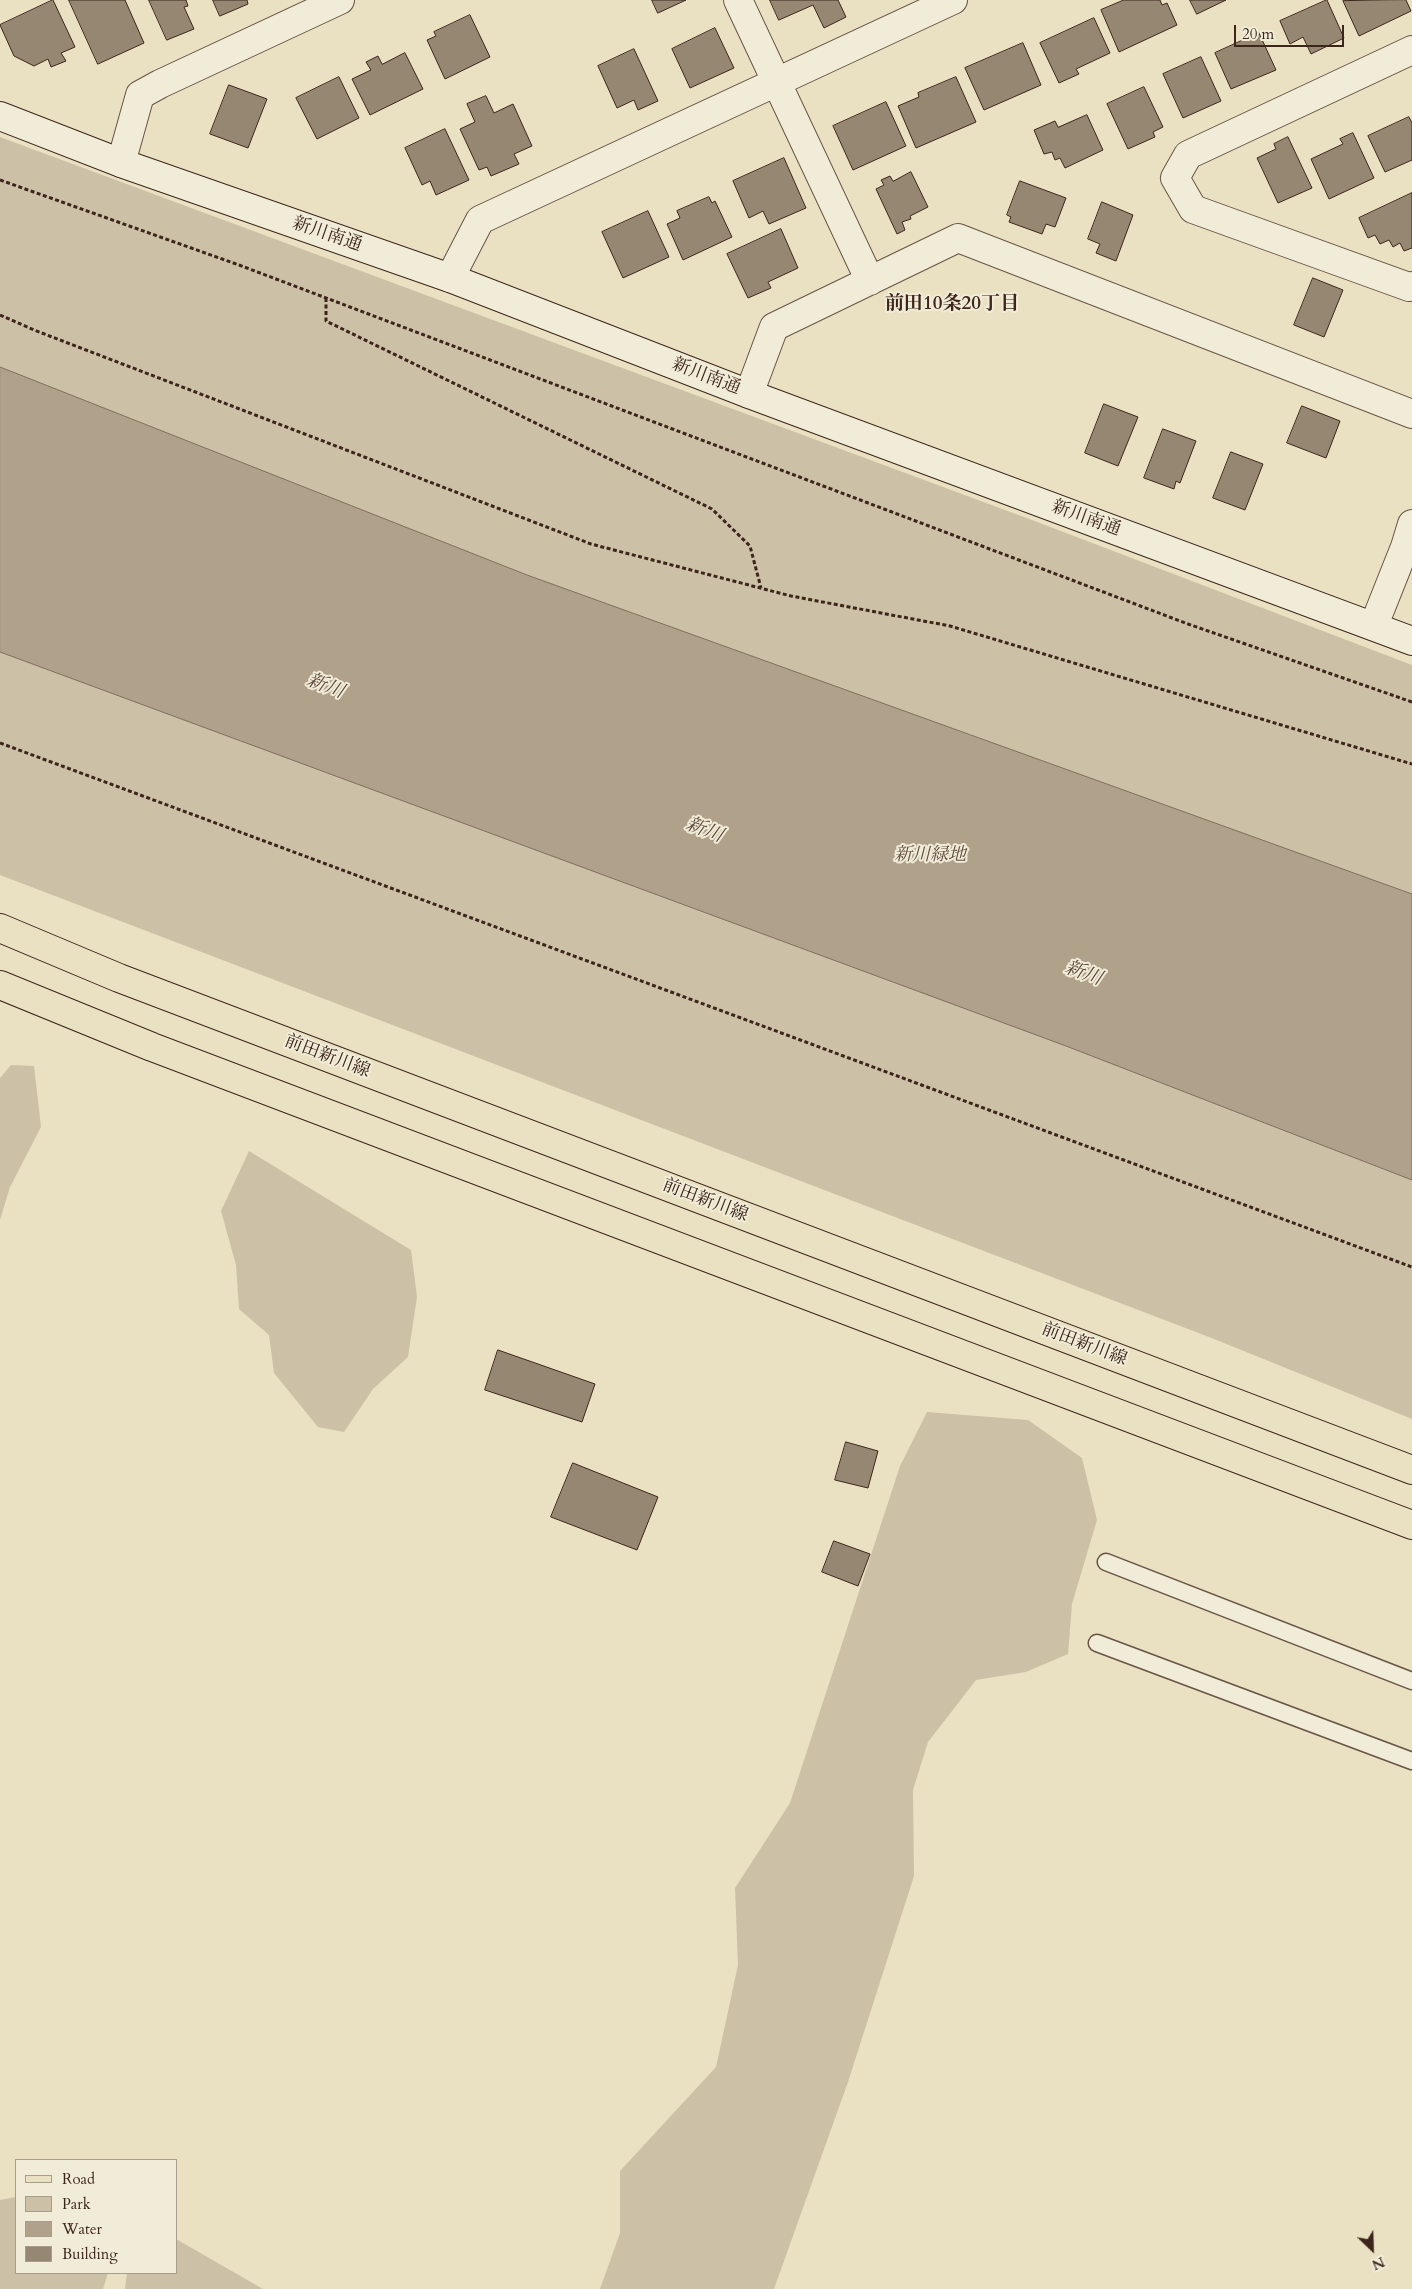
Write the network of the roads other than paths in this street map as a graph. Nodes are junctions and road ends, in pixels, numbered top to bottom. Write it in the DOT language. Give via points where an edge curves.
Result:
graph roads {
  1 [pos="340,0"];
  2 [pos="738,0"];
  3 [pos="953,0"];
  4 [pos="1412,50"];
  5 [pos="776,82"];
  6 [pos="0,116"];
  7 [pos="121,163"];
  8 [pos="450,278"];
  9 [pos="870,281"];
  10 [pos="1412,286"];
  11 [pos="749,394"];
  12 [pos="1412,414"];
  13 [pos="1412,524"];
  14 [pos="1374,625"];
  15 [pos="1412,641"];
  16 [pos="0,928"];
  17 [pos="0,985"];
  18 [pos="1412,1470"];
  19 [pos="1412,1525"];
  20 [pos="1106,1562"];
  21 [pos="1097,1643"];
  22 [pos="1412,1680"];
  23 [pos="1412,1760"];
  1 -- 7 [label="street" via="140,95"];
  2 -- 5 [label="street"];
  3 -- 5 [label="street"];
  4 -- 10 [label="street" via="1188,155 1175,178 1193,209"];
  5 -- 8 [label="street" via="480,220"];
  5 -- 9 [label="street"];
  6 -- 7 [label="street, 新川南通"];
  7 -- 8 [label="street, 新川南通"];
  8 -- 11 [label="street, 新川南通"];
  9 -- 11 [label="street" via="774,327"];
  9 -- 12 [label="street" via="958,238"];
  11 -- 14 [label="street, 新川南通"];
  13 -- 14 [label="street"];
  14 -- 15 [label="street, 新川南通"];
  16 -- 18 [label="main road, 前田新川線" via="128,982"];
  17 -- 19 [label="main road" via="161,1051"];
  20 -- 22 [label="lane"];
  21 -- 23 [label="lane"];
}
